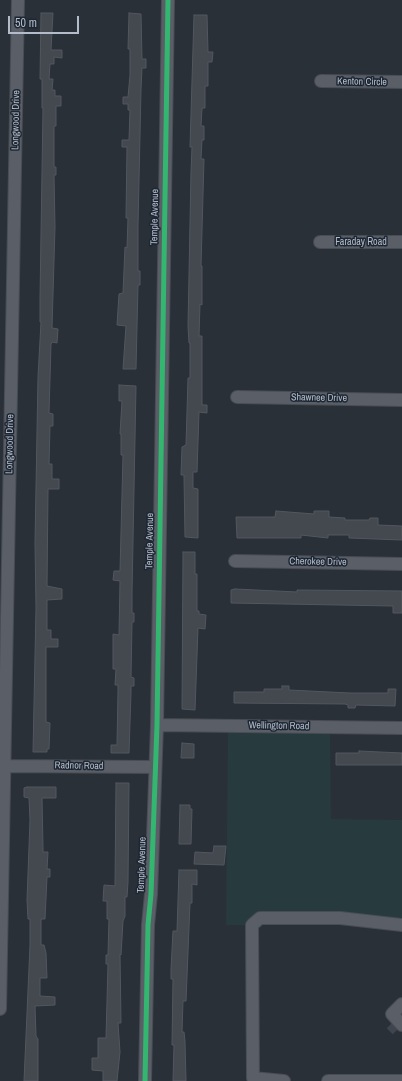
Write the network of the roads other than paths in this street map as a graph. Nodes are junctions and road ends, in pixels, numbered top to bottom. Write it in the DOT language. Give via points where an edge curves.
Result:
graph roads {
  1 [pos="18,0"];
  2 [pos="166,1"];
  3 [pos="321,81"];
  4 [pos="402,82"];
  5 [pos="320,242"];
  6 [pos="402,242"];
  7 [pos="237,397"];
  8 [pos="402,400"];
  9 [pos="235,561"];
  10 [pos="402,564"];
  11 [pos="3,679"];
  12 [pos="156,725"];
  13 [pos="402,728"];
  14 [pos="4,766"];
  15 [pos="154,767"];
  16 [pos="402,925"];
  17 [pos="402,1004"];
  18 [pos="0,1009"];
  19 [pos="397,1025"];
  20 [pos="145,1081"];
  21 [pos="284,1081"];
  22 [pos="328,1081"];
  23 [pos="402,1081"];
  1 -- 11 [label="street, Longwood Drive"];
  2 -- 12 [label="street, Temple Avenue"];
  3 -- 4 [label="street, Kenton Circle"];
  5 -- 6 [label="street, Faraday Road"];
  7 -- 8 [label="street, Shawnee Drive"];
  9 -- 10 [label="street, Cherokee Drive"];
  11 -- 14 [label="street, Longwood Drive"];
  12 -- 13 [label="street, Wellington Road"];
  12 -- 15 [label="street, Temple Avenue"];
  14 -- 15 [label="street, Radnor Road"];
  14 -- 18 [label="street, Longwood Drive"];
  15 -- 20 [label="street, Temple Avenue"];
  16 -- 21 [label="street" via="340,918 260,918 252,925 254,1078"];
  17 -- 19 [label="street"];
  22 -- 23 [label="street"];
}
